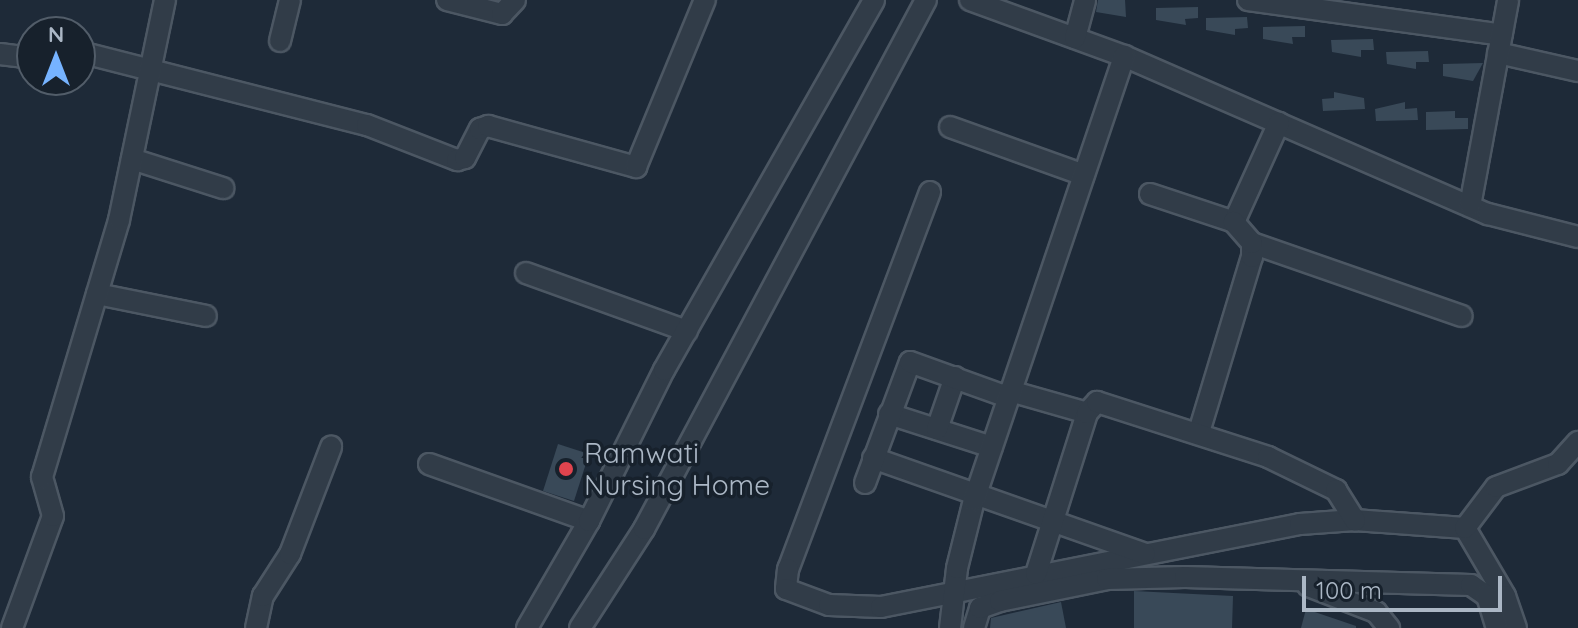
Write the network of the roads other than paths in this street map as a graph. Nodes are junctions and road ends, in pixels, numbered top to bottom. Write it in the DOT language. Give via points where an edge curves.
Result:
graph roads {
  1 [pos="165,0"];
  2 [pos="290,0"];
  3 [pos="447,0"];
  4 [pos="515,0"];
  5 [pos="705,0"];
  6 [pos="874,0"];
  7 [pos="926,0"];
  8 [pos="970,0"];
  9 [pos="1085,0"];
  10 [pos="1248,0"];
  11 [pos="1508,0"];
  12 [pos="1075,38"];
  13 [pos="280,41"];
  14 [pos="1500,44"];
  15 [pos="96,55"];
  16 [pos="1124,56"];
  17 [pos="151,66"];
  18 [pos="1578,71"];
  19 [pos="1279,123"];
  20 [pos="950,127"];
  21 [pos="132,159"];
  22 [pos="1084,175"];
  23 [pos="223,188"];
  24 [pos="930,192"];
  25 [pos="1150,194"];
  26 [pos="1470,206"];
  27 [pos="1234,222"];
  28 [pos="1578,237"];
  29 [pos="1252,243"];
  30 [pos="526,273"];
  31 [pos="97,294"];
  32 [pos="206,316"];
  33 [pos="1462,316"];
  34 [pos="687,331"];
  35 [pos="955,377"];
  36 [pos="1009,394"];
  37 [pos="1087,413"];
  38 [pos="889,414"];
  39 [pos="937,429"];
  40 [pos="1578,430"];
  41 [pos="1199,432"];
  42 [pos="1578,442"];
  43 [pos="331,447"];
  44 [pos="992,447"];
  45 [pos="873,458"];
  46 [pos="429,464"];
  47 [pos="865,483"];
  48 [pos="976,492"];
  49 [pos="1054,518"];
  50 [pos="1355,520"];
  51 [pos="589,521"];
  52 [pos="1465,528"];
  53 [pos="1145,554"];
  54 [pos="1036,574"];
  55 [pos="1293,580"];
  56 [pos="953,591"];
  57 [pos="12,628"];
  58 [pos="256,628"];
  59 [pos="527,628"];
  60 [pos="580,628"];
  61 [pos="950,628"];
  62 [pos="974,628"];
  63 [pos="1389,628"];
  64 [pos="1497,628"];
  65 [pos="1516,628"];
  1 -- 17 [label="street"];
  2 -- 13 [label="street"];
  3 -- 4 [label="street" via="502,14"];
  5 -- 17 [label="street" via="636,167 488,126 480,129 465,158 457,160 367,125"];
  6 -- 34 [label="street"];
  7 -- 60 [label="street" via="651,517"];
  8 -- 12 [label="street"];
  9 -- 12 [label="street"];
  10 -- 14 [label="street"];
  11 -- 14 [label="street"];
  12 -- 16 [label="street"];
  14 -- 18 [label="street"];
  14 -- 26 [label="street"];
  15 -- 17 [label="street"];
  16 -- 19 [label="street"];
  16 -- 22 [label="street"];
  17 -- 21 [label="street"];
  19 -- 26 [label="street"];
  19 -- 27 [label="street"];
  20 -- 22 [label="street"];
  21 -- 23 [label="street"];
  21 -- 31 [label="street"];
  22 -- 36 [label="street"];
  24 -- 56 [label="street" via="783,583 786,589 829,605 881,607"];
  25 -- 27 [label="street"];
  26 -- 28 [label="street"];
  27 -- 29 [label="street"];
  29 -- 33 [label="street"];
  29 -- 41 [label="street"];
  30 -- 34 [label="street"];
  31 -- 32 [label="street"];
  31 -- 57 [label="street" via="42,477 53,516"];
  34 -- 51 [label="street"];
  35 -- 36 [label="street"];
  35 -- 38 [label="street" via="910,362"];
  35 -- 39 [label="street"];
  36 -- 37 [label="street"];
  36 -- 44 [label="street"];
  37 -- 41 [label="street" via="1094,404 1109,403"];
  37 -- 49 [label="street"];
  38 -- 39 [label="street"];
  38 -- 45 [label="street"];
  39 -- 44 [label="street"];
  40 -- 42 [label="street"];
  41 -- 50 [label="street" via="1329,486 1342,496"];
  42 -- 52 [label="street" via="1558,464 1496,487"];
  43 -- 58 [label="street" via="290,554 263,596"];
  44 -- 48 [label="street"];
  45 -- 47 [label="street"];
  45 -- 48 [label="street"];
  46 -- 51 [label="street"];
  48 -- 49 [label="street"];
  48 -- 56 [label="street"];
  49 -- 53 [label="street"];
  49 -- 54 [label="street"];
  50 -- 52 [label="street"];
  50 -- 53 [label="street" via="1300,524"];
  51 -- 59 [label="street"];
  52 -- 65 [label="street" via="1505,596"];
  53 -- 54 [label="street"];
  54 -- 56 [label="street"];
  55 -- 62 [label="street" via="1107,579 980,608"];
  55 -- 63 [label="street" via="1376,612"];
  55 -- 64 [label="street" via="1471,585 1487,596"];
  56 -- 61 [label="street"];
}
